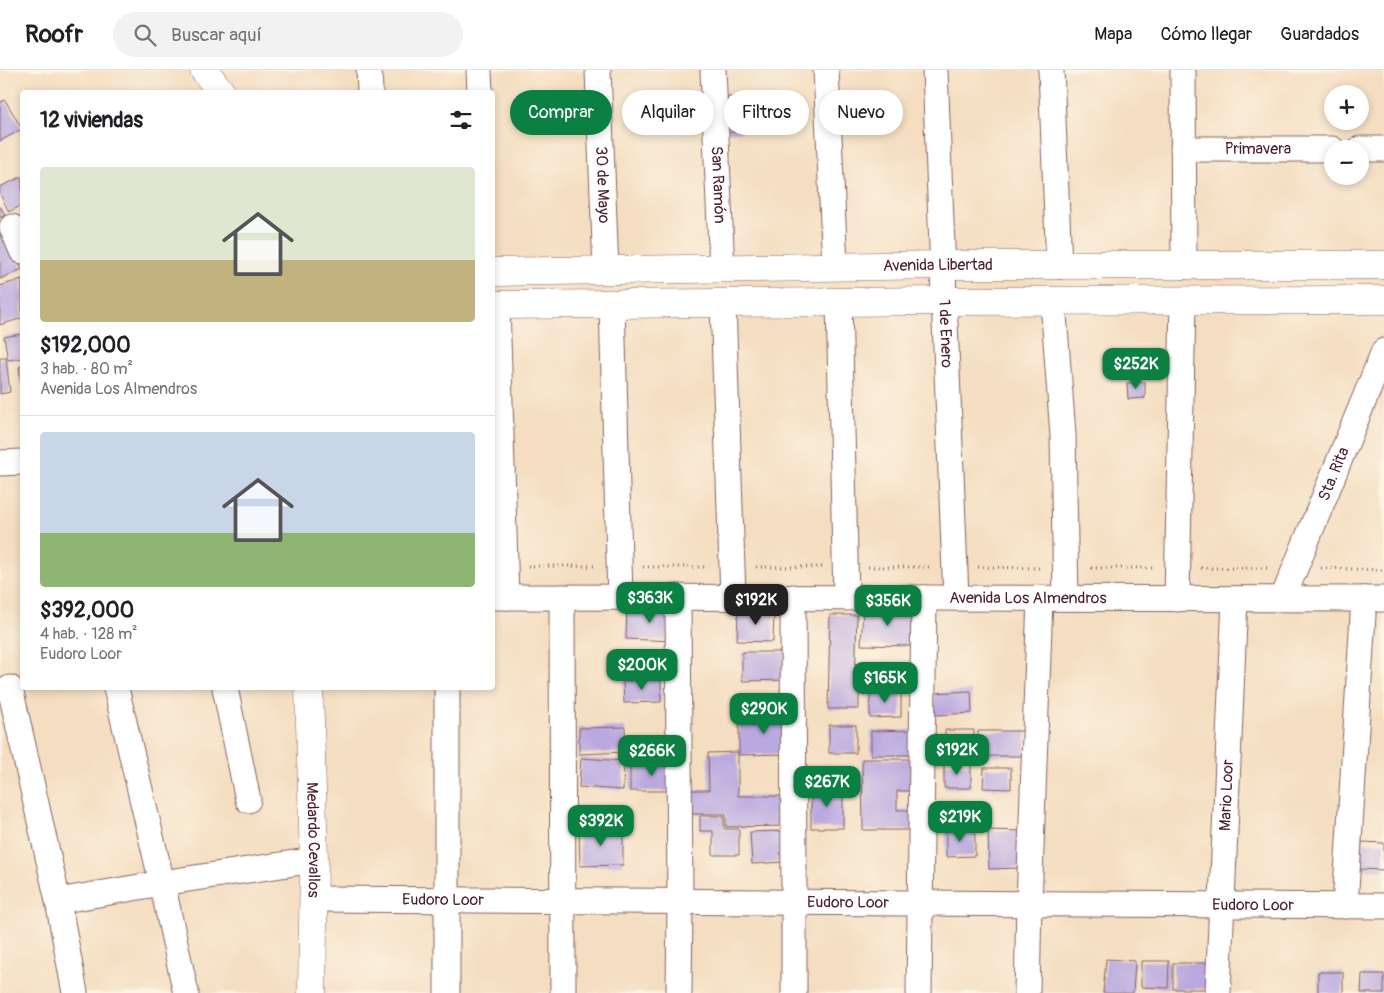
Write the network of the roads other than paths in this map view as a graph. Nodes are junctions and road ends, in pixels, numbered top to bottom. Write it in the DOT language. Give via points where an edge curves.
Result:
graph roads {
  1 [pos="204,70"];
  2 [pos="370,70"];
  3 [pos="480,70"];
  4 [pos="598,70"];
  5 [pos="713,70"];
  6 [pos="826,70"];
  7 [pos="935,70"];
  8 [pos="1051,70"];
  9 [pos="1183,70"];
  10 [pos="219,90"];
  11 [pos="370,90"];
  12 [pos="480,90"];
  13 [pos="1183,149"];
  14 [pos="1324,149"];
  15 [pos="1369,149"];
  16 [pos="1384,149"];
  17 [pos="11,227"];
  18 [pos="20,247"];
  19 [pos="943,265"];
  20 [pos="1384,265"];
  21 [pos="1059,266"];
  22 [pos="1184,266"];
  23 [pos="835,267"];
  24 [pos="722,269"];
  25 [pos="606,270"];
  26 [pos="495,272"];
  27 [pos="1183,300"];
  28 [pos="1384,300"];
  29 [pos="944,301"];
  30 [pos="1052,301"];
  31 [pos="839,302"];
  32 [pos="723,303"];
  33 [pos="612,304"];
  34 [pos="495,305"];
  35 [pos="1384,351"];
  36 [pos="20,462"];
  37 [pos="0,463"];
  38 [pos="499,597"];
  39 [pos="562,597"];
  40 [pos="620,597"];
  41 [pos="678,597"];
  42 [pos="733,597"];
  43 [pos="793,597"];
  44 [pos="846,598"];
  45 [pos="924,598"];
  46 [pos="956,598"];
  47 [pos="1040,598"];
  48 [pos="1066,598"];
  49 [pos="1283,598"];
  50 [pos="1177,599"];
  51 [pos="1235,599"];
  52 [pos="1374,599"];
  53 [pos="11,688"];
  54 [pos="116,690"];
  55 [pos="225,690"];
  56 [pos="309,690"];
  57 [pos="447,690"];
  58 [pos="248,800"];
  59 [pos="314,860"];
  60 [pos="162,883"];
  61 [pos="313,899"];
  62 [pos="447,900"];
  63 [pos="58,901"];
  64 [pos="563,901"];
  65 [pos="680,902"];
  66 [pos="794,902"];
  67 [pos="920,903"];
  68 [pos="1028,904"];
  69 [pos="1222,905"];
  70 [pos="1345,906"];
  71 [pos="1384,906"];
  72 [pos="75,993"];
  73 [pos="186,993"];
  74 [pos="312,993"];
  75 [pos="447,993"];
  76 [pos="563,993"];
  77 [pos="679,993"];
  78 [pos="794,993"];
  79 [pos="919,993"];
  80 [pos="1027,993"];
  81 [pos="1218,993"];
  1 -- 10 [label="street"];
  2 -- 11 [label="street"];
  3 -- 12 [label="street"];
  4 -- 25 [label="street, 30 de Mayo"];
  5 -- 24 [label="street, San Ramón"];
  6 -- 23 [label="street"];
  7 -- 19 [label="street, 1 de Enero"];
  8 -- 21 [label="street"];
  9 -- 13 [label="street"];
  13 -- 14 [label="street, Primavera"];
  13 -- 22 [label="street"];
  15 -- 16 [label="street"];
  17 -- 18 [label="street"];
  19 -- 21 [label="street, Avenida Libertad"];
  19 -- 23 [label="street, Avenida Libertad"];
  19 -- 29 [label="street, 1 de Enero"];
  20 -- 22 [label="street, Avenida Libertad"];
  21 -- 22 [label="street, Avenida Libertad"];
  23 -- 24 [label="street, Avenida Libertad"];
  24 -- 25 [label="street, Avenida Libertad"];
  25 -- 26 [label="street, Avenida Libertad"];
  27 -- 28 [label="street"];
  27 -- 30 [label="street"];
  27 -- 50 [label="street"];
  29 -- 30 [label="street"];
  29 -- 31 [label="street"];
  29 -- 46 [label="street, 1 de Enero"];
  30 -- 48 [label="street" via="1062,435"];
  31 -- 32 [label="street"];
  31 -- 44 [label="street"];
  32 -- 33 [label="street"];
  32 -- 42 [label="street"];
  33 -- 34 [label="street"];
  33 -- 40 [label="street"];
  34 -- 38 [label="street" via="506,566"];
  35 -- 49 [label="street, Sta. Rita"];
  36 -- 37 [label="street"];
  38 -- 39 [label="street, Avenida Los Almendros"];
  39 -- 40 [label="street, Avenida Los Almendros"];
  39 -- 64 [label="street"];
  40 -- 41 [label="street, Avenida Los Almendros"];
  41 -- 42 [label="street, Avenida Los Almendros"];
  41 -- 65 [label="street"];
  42 -- 43 [label="street, Avenida Los Almendros"];
  43 -- 44 [label="street, Avenida Los Almendros"];
  43 -- 66 [label="street"];
  44 -- 45 [label="street, Avenida Los Almendros"];
  45 -- 46 [label="street, Avenida Los Almendros"];
  45 -- 67 [label="street"];
  46 -- 47 [label="street, Avenida Los Almendros"];
  47 -- 48 [label="street, Avenida Los Almendros"];
  47 -- 68 [label="street"];
  48 -- 50 [label="street, Avenida Los Almendros"];
  49 -- 51 [label="street, Avenida Los Almendros"];
  49 -- 52 [label="street, Avenida Los Almendros"];
  50 -- 51 [label="street, Avenida Los Almendros"];
  51 -- 69 [label="street, Mario Loor"];
  52 -- 70 [label="street"];
  53 -- 63 [label="street"];
  54 -- 60 [label="street"];
  55 -- 58 [label="street"];
  56 -- 59 [label="street, Medardo Cevallos"];
  57 -- 62 [label="street"];
  59 -- 60 [label="street"];
  59 -- 61 [label="street, Medardo Cevallos"];
  60 -- 63 [label="street"];
  60 -- 73 [label="street"];
  61 -- 62 [label="street, Eudoro Loor"];
  61 -- 74 [label="street, Medardo Cevallos"];
  62 -- 64 [label="street, Eudoro Loor"];
  62 -- 75 [label="street"];
  63 -- 72 [label="street"];
  64 -- 65 [label="street, Eudoro Loor"];
  64 -- 76 [label="street"];
  65 -- 66 [label="street, Eudoro Loor"];
  65 -- 77 [label="street"];
  66 -- 67 [label="street, Eudoro Loor"];
  66 -- 78 [label="street"];
  67 -- 68 [label="street, Eudoro Loor"];
  67 -- 79 [label="street"];
  68 -- 69 [label="street, Eudoro Loor"];
  68 -- 80 [label="street"];
  69 -- 70 [label="street, Eudoro Loor"];
  69 -- 81 [label="street, Mario Loor"];
  70 -- 71 [label="street, Eudoro Loor"];
}
